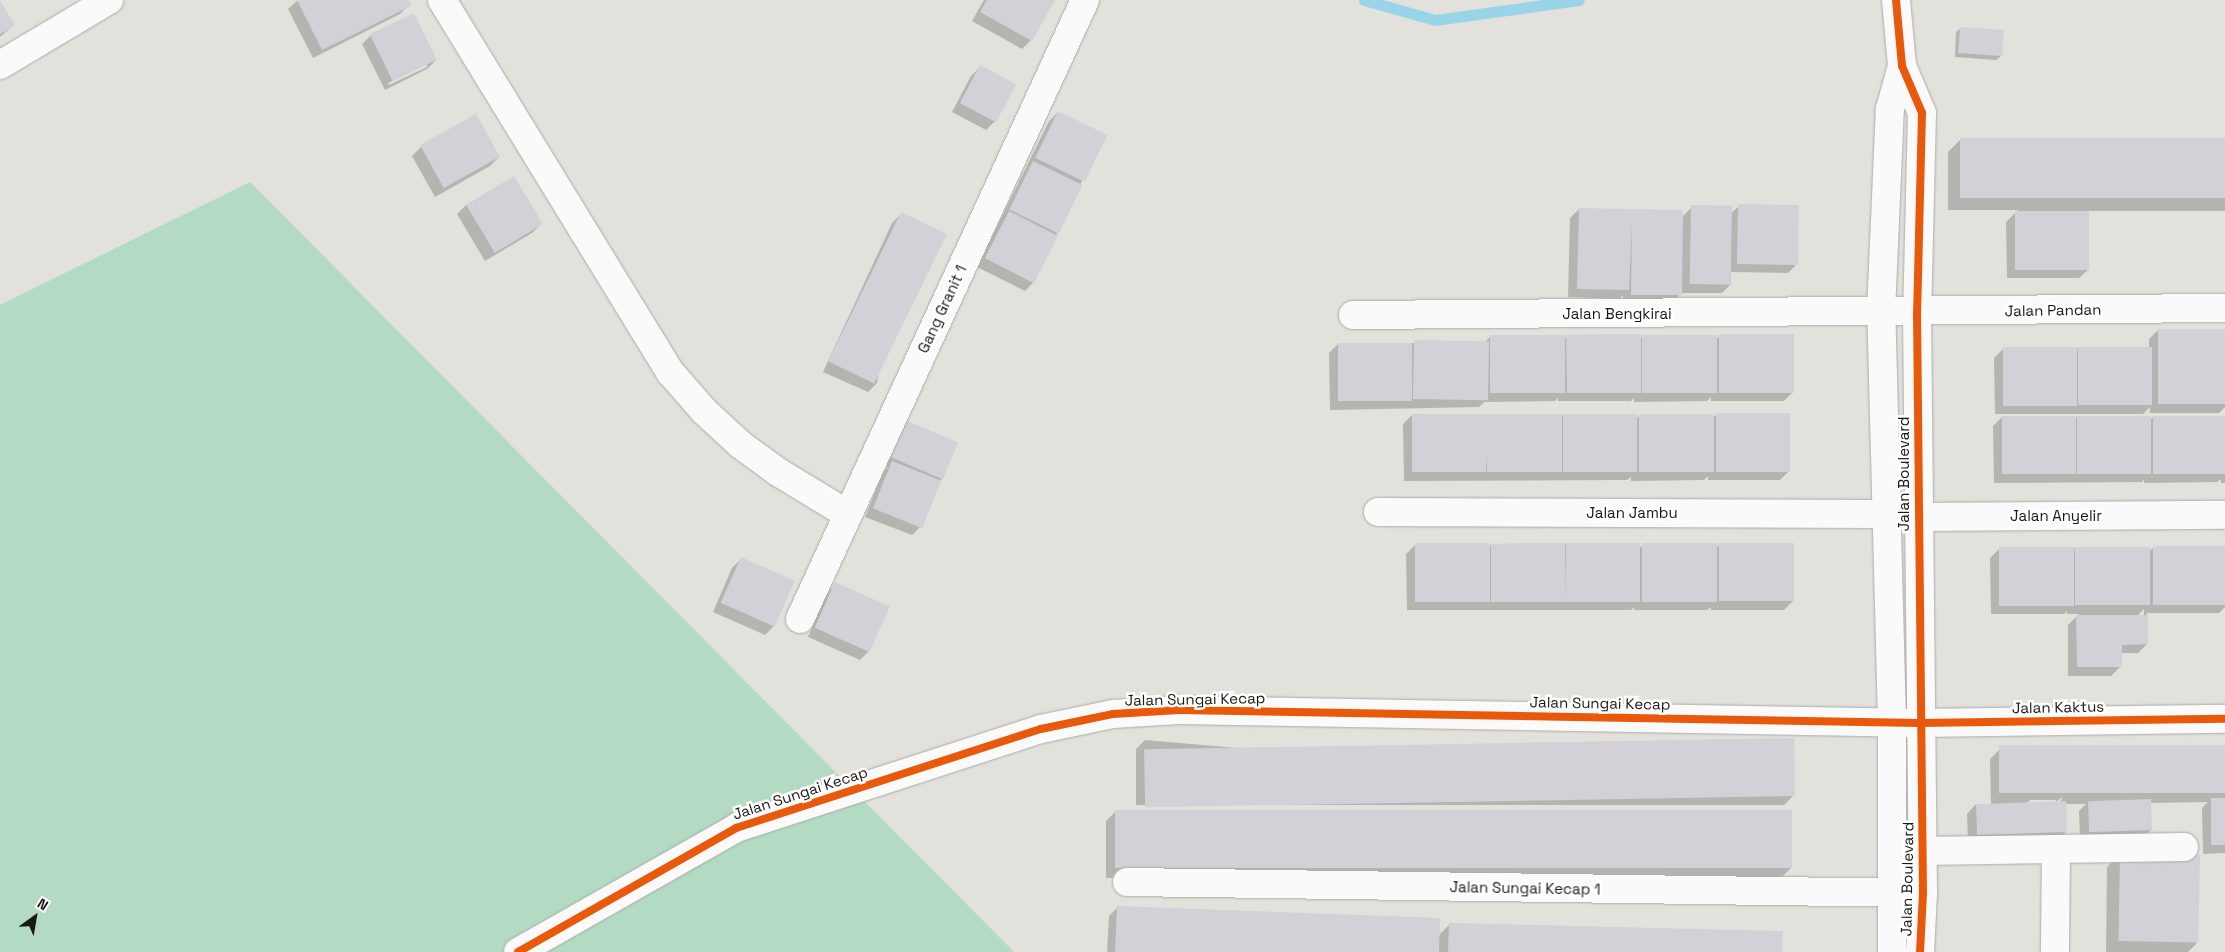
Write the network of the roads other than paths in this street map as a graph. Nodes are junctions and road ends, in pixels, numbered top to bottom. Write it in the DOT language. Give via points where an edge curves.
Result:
graph roads {
  1 [pos="108,0"];
  2 [pos="442,0"];
  3 [pos="1085,0"];
  4 [pos="1896,0"];
  5 [pos="0,65"];
  6 [pos="1902,66"];
  7 [pos="2225,308"];
  8 [pos="1881,312"];
  9 [pos="1917,312"];
  10 [pos="1353,315"];
  11 [pos="1378,512"];
  12 [pos="847,514"];
  13 [pos="1887,514"];
  14 [pos="2225,514"];
  15 [pos="1918,517"];
  16 [pos="800,619"];
  17 [pos="2225,719"];
  18 [pos="1892,722"];
  19 [pos="1920,723"];
  20 [pos="2184,847"];
  21 [pos="2056,849"];
  22 [pos="1923,851"];
  23 [pos="1127,882"];
  24 [pos="1894,893"];
  25 [pos="1923,893"];
  26 [pos="518,952"];
  27 [pos="1892,952"];
  28 [pos="1920,952"];
  29 [pos="2055,952"];
  1 -- 5 [label="street"];
  2 -- 12 [label="street" via="672,373 704,411 741,445"];
  3 -- 12 [label="street, Gang Granit 1"];
  4 -- 6 [label="street, Jalan Boulevard"];
  6 -- 8 [label="street, Jalan Boulevard" via="1890,109"];
  6 -- 9 [label="street, Jalan Boulevard" via="1922,113"];
  7 -- 9 [label="street, Jalan Pandan"];
  8 -- 9 [label="street, Jalan Pandan"];
  8 -- 10 [label="street, Jalan Bengkirai"];
  8 -- 13 [label="street, Jalan Boulevard"];
  9 -- 15 [label="street, Jalan Boulevard"];
  11 -- 13 [label="street, Jalan Jambu"];
  12 -- 16 [label="street, Gang Granit 1"];
  13 -- 15 [label="street, Jalan Anyelir"];
  13 -- 18 [label="street, Jalan Boulevard"];
  14 -- 15 [label="street, Jalan Anyelir"];
  15 -- 19 [label="street, Jalan Boulevard"];
  17 -- 19 [label="street, Jalan Kaktus"];
  18 -- 19 [label="street, Jalan Kaktus"];
  18 -- 24 [label="street, Jalan Boulevard"];
  18 -- 26 [label="street, Jalan Sungai Kecap" via="1179,710 1113,714 1041,729 736,828"];
  19 -- 22 [label="street, Jalan Boulevard"];
  20 -- 21 [label="street"];
  21 -- 22 [label="street"];
  21 -- 29 [label="street"];
  22 -- 25 [label="street, Jalan Boulevard"];
  23 -- 24 [label="street, Jalan Sungai Kecap 1"];
  24 -- 25 [label="street, Jalan Sungai Kecap 1"];
  24 -- 27 [label="street, Jalan Boulevard"];
  25 -- 28 [label="street, Jalan Boulevard"];
}
